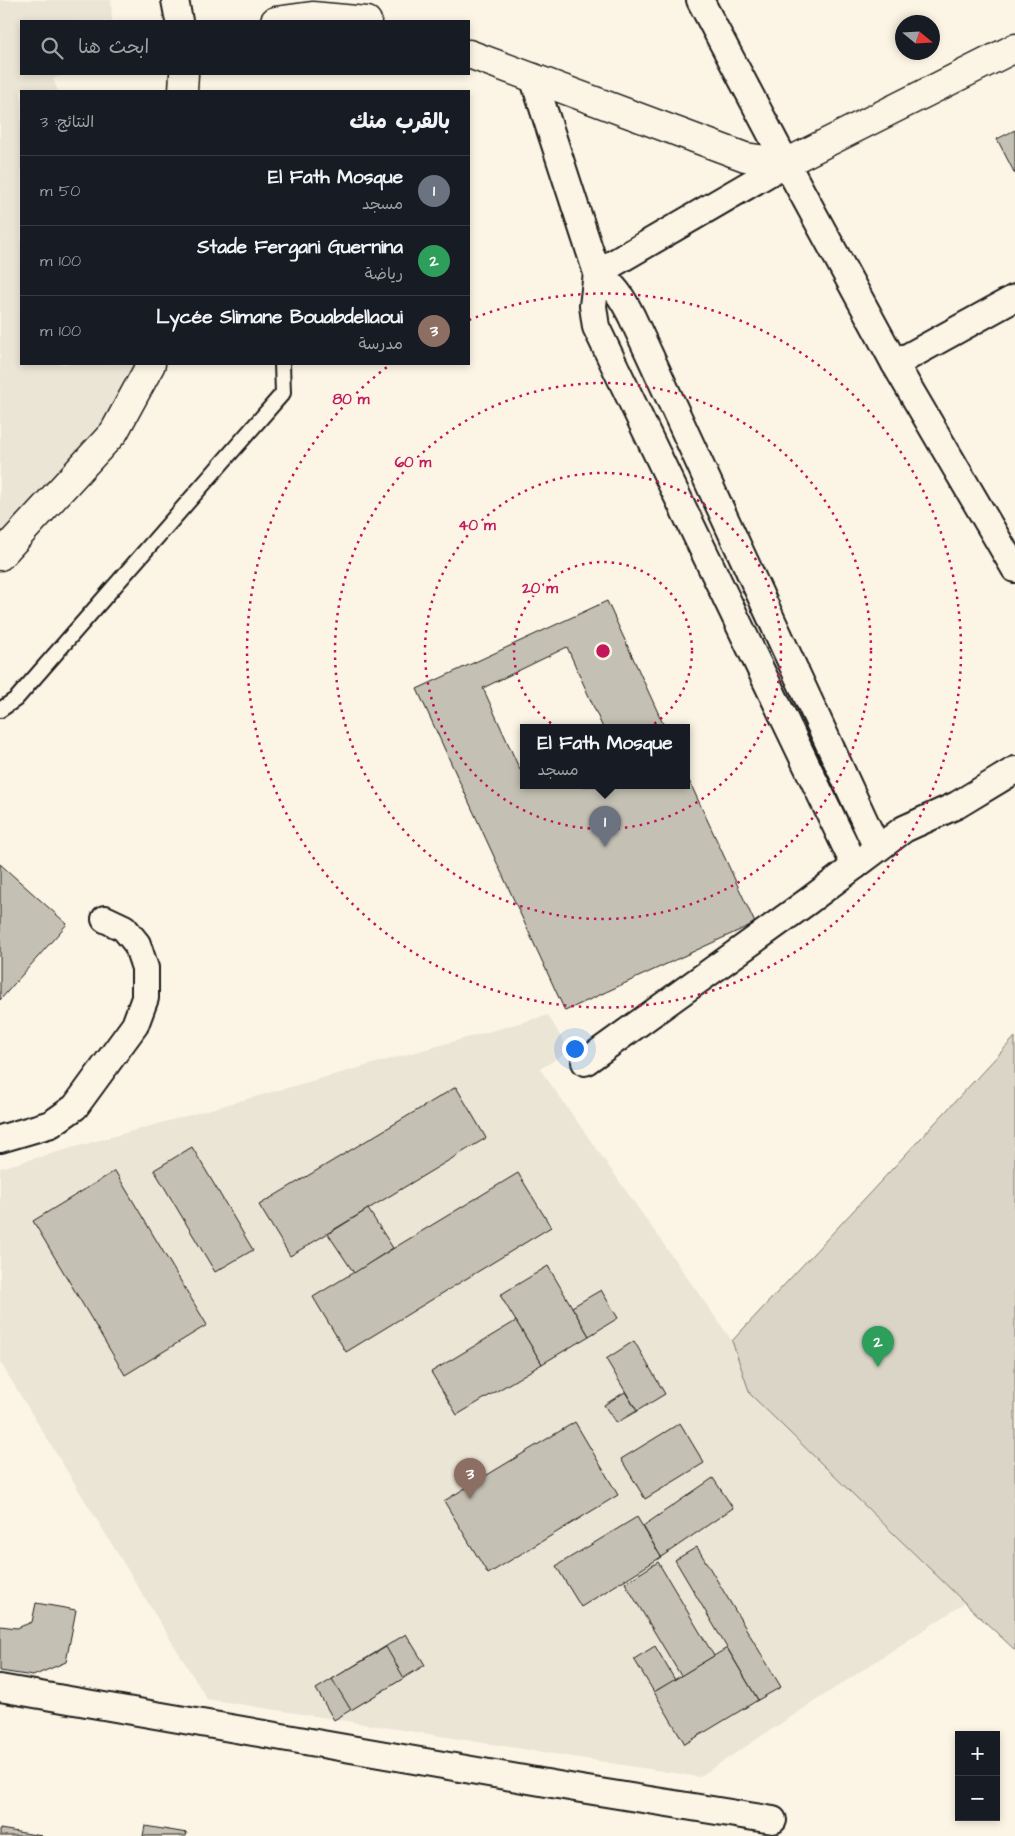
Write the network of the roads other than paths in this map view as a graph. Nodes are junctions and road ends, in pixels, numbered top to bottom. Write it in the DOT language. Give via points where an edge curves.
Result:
graph roads {
  1 [pos="175,0"];
  2 [pos="700,0"];
  3 [pos="179,20"];
  4 [pos="282,20"];
  5 [pos="356,20"];
  6 [pos="1015,48"];
  7 [pos="470,54"];
  8 [pos="184,75"];
  9 [pos="533,78"];
  10 [pos="184,90"];
  11 [pos="786,163"];
  12 [pos="597,273"];
  13 [pos="1015,298"];
  14 [pos="895,364"];
  15 [pos="150,365"];
  16 [pos="282,365"];
  17 [pos="0,556"];
  18 [pos="1015,569"];
  19 [pos="0,710"];
  20 [pos="1015,770"];
  21 [pos="878,848"];
  22 [pos="854,866"];
  23 [pos="105,919"];
  24 [pos="585,1062"];
  25 [pos="0,1139"];
  26 [pos="0,1688"];
  27 [pos="773,1820"];
  1 -- 3 [label="street"];
  2 -- 11 [label="street"];
  4 -- 5 [label="street" via="312,16"];
  6 -- 11 [label="street"];
  7 -- 9 [label="street"];
  8 -- 10 [label="street"];
  9 -- 11 [label="street" via="745,157"];
  9 -- 12 [label="street"];
  11 -- 12 [label="street"];
  11 -- 14 [label="street"];
  12 -- 21 [label="street" via="612,284 632,317"];
  12 -- 22 [label="street" via="593,306 596,328"];
  13 -- 14 [label="street"];
  14 -- 18 [label="street"];
  15 -- 17 [label="street" via="114,432"];
  16 -- 19 [label="lane" via="282,393 16,699"];
  20 -- 21 [label="street" via="957,805 904,829"];
  21 -- 22 [label="street"];
  22 -- 24 [label="street"];
  23 -- 25 [label="street" via="124,928 137,944 145,968 145,998 135,1026 76,1107 51,1124"];
  26 -- 27 [label="street"];
}
